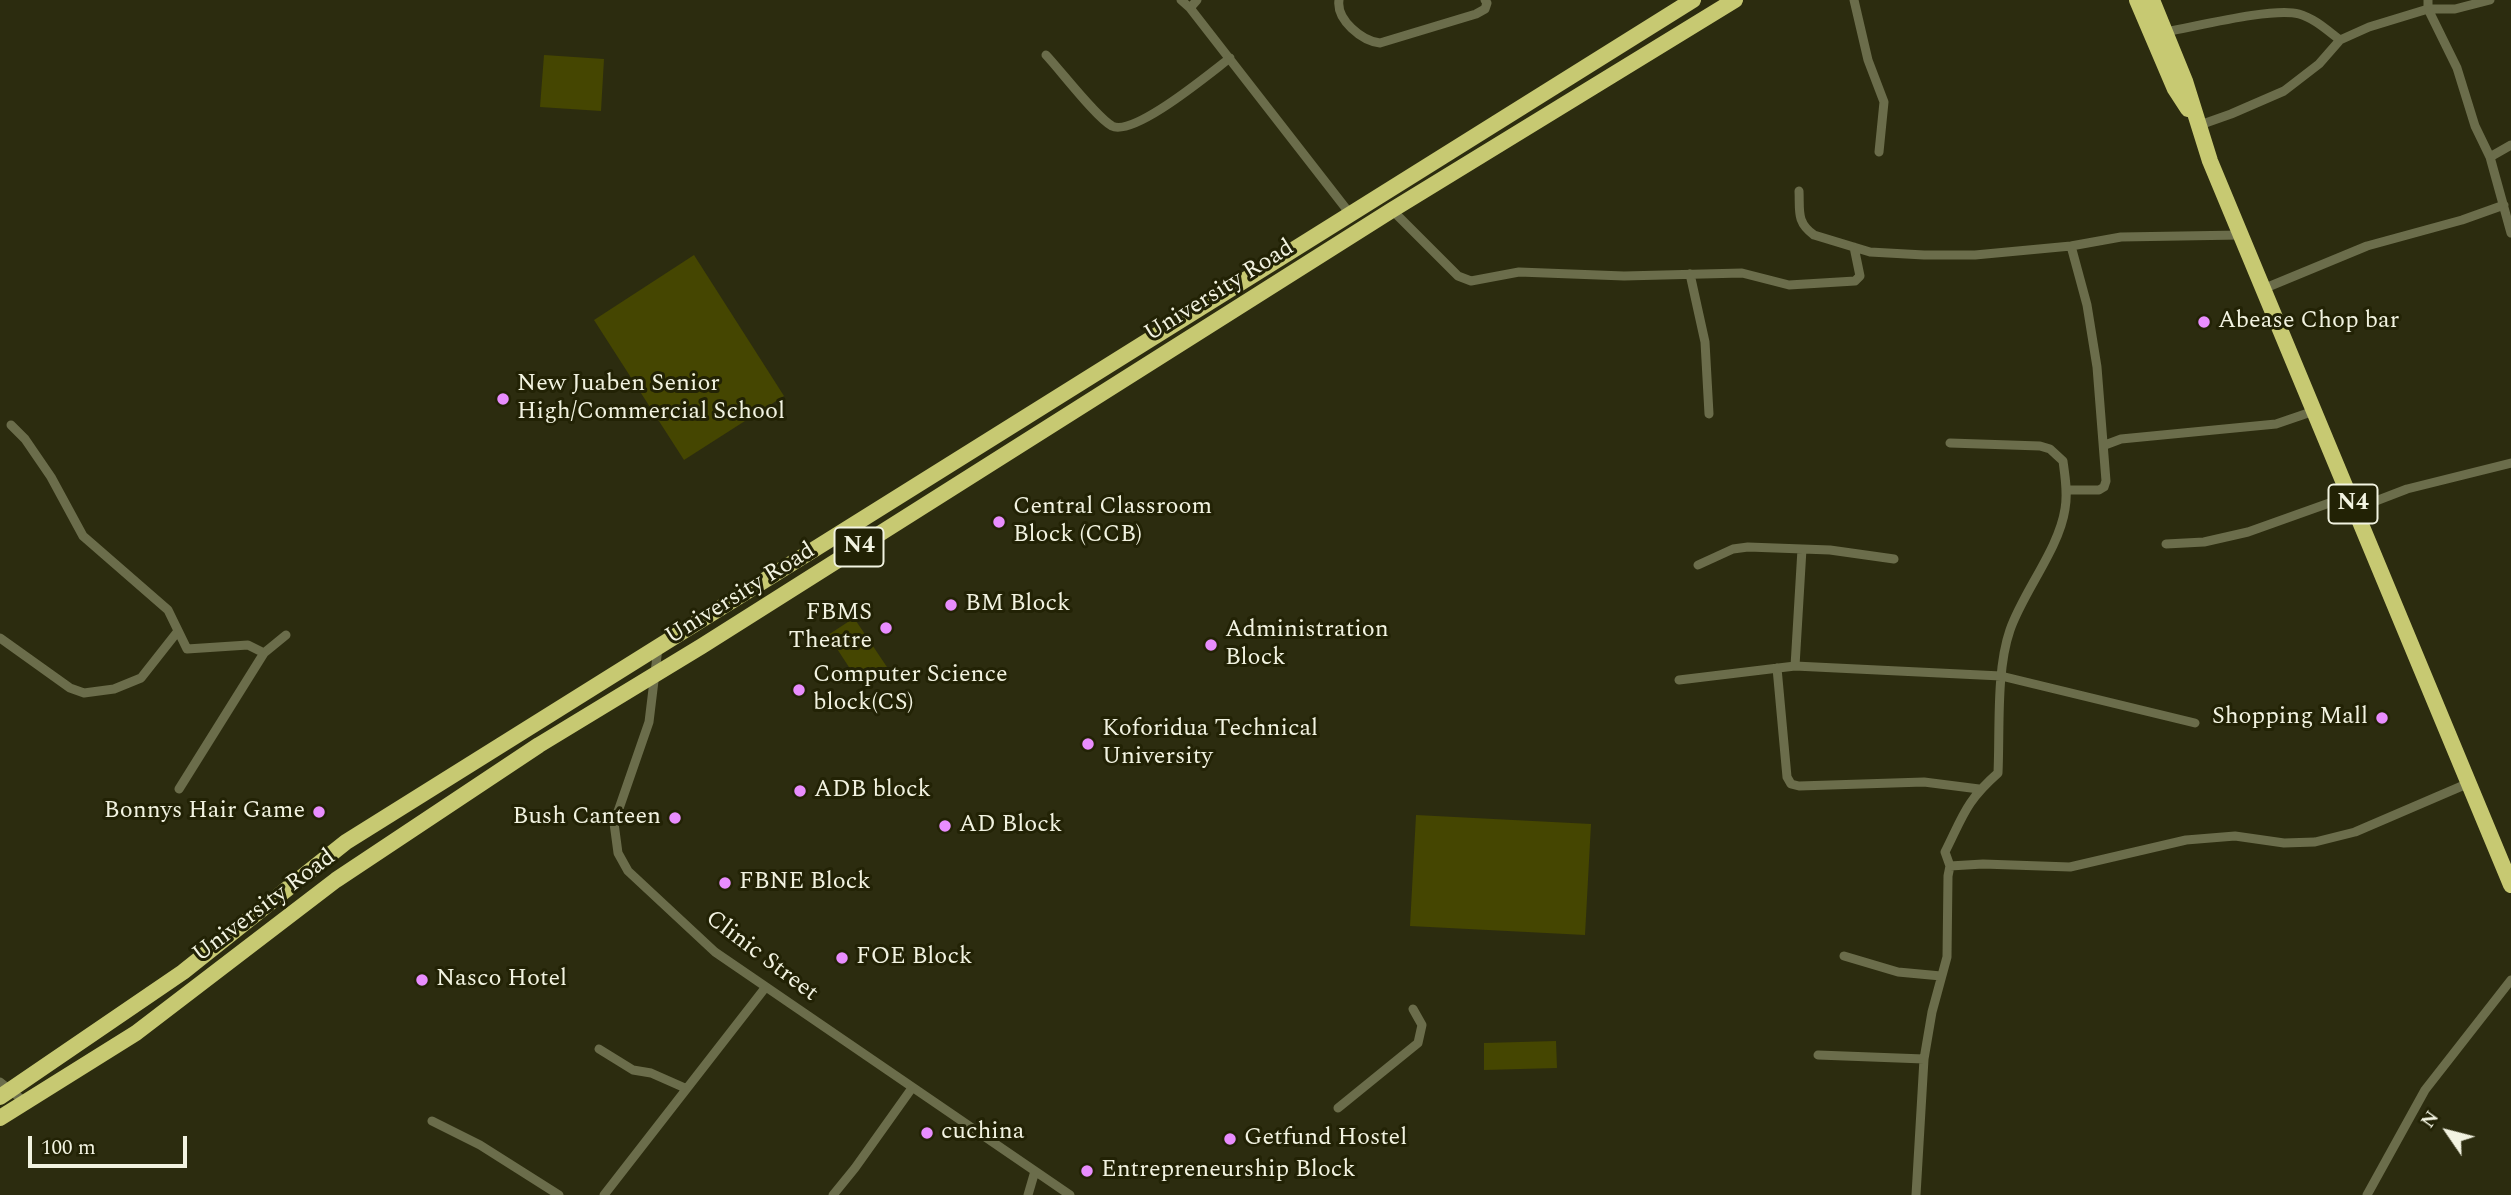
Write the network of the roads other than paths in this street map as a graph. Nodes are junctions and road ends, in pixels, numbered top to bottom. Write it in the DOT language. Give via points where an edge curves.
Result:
graph roads {
  1 [pos="1181,0"];
  2 [pos="1196,0"];
  3 [pos="1339,0"];
  4 [pos="1485,0"];
  5 [pos="1693,0"];
  6 [pos="1735,0"];
  7 [pos="1854,0"];
  8 [pos="2137,0"];
  9 [pos="2152,0"];
  10 [pos="2490,0"];
  11 [pos="2428,5"];
  12 [pos="1189,8"];
  13 [pos="2165,32"];
  14 [pos="2340,40"];
  15 [pos="1046,55"];
  16 [pos="1230,58"];
  17 [pos="2197,123"];
  18 [pos="2511,145"];
  19 [pos="1879,152"];
  20 [pos="2490,157"];
  21 [pos="1799,191"];
  22 [pos="2504,205"];
  23 [pos="1392,210"];
  24 [pos="1351,215"];
  25 [pos="2511,233"];
  26 [pos="2241,235"];
  27 [pos="2071,246"];
  28 [pos="1854,247"];
  29 [pos="1690,274"];
  30 [pos="2263,289"];
  31 [pos="2314,411"];
  32 [pos="1709,414"];
  33 [pos="11,425"];
  34 [pos="1950,443"];
  35 [pos="2105,445"];
  36 [pos="2511,463"];
  37 [pos="2066,490"];
  38 [pos="2352,502"];
  39 [pos="2166,544"];
  40 [pos="1802,549"];
  41 [pos="1894,559"];
  42 [pos="1698,565"];
  43 [pos="178,631"];
  44 [pos="286,635"];
  45 [pos="0,638"];
  46 [pos="658,648"];
  47 [pos="264,653"];
  48 [pos="1795,666"];
  49 [pos="1777,668"];
  50 [pos="656,674"];
  51 [pos="2001,676"];
  52 [pos="1679,680"];
  53 [pos="2195,723"];
  54 [pos="2469,783"];
  55 [pos="179,789"];
  56 [pos="1979,789"];
  57 [pos="1950,866"];
  58 [pos="2511,885"];
  59 [pos="1844,956"];
  60 [pos="1941,976"];
  61 [pos="2511,980"];
  62 [pos="765,988"];
  63 [pos="1413,1009"];
  64 [pos="599,1049"];
  65 [pos="1818,1055"];
  66 [pos="1924,1059"];
  67 [pos="685,1088"];
  68 [pos="912,1088"];
  69 [pos="4,1090"];
  70 [pos="25,1102"];
  71 [pos="1338,1108"];
  72 [pos="0,1118"];
  73 [pos="432,1121"];
  74 [pos="1035,1171"];
  75 [pos="559,1195"];
  76 [pos="604,1195"];
  77 [pos="833,1195"];
  78 [pos="1028,1195"];
  79 [pos="1070,1195"];
  80 [pos="1916,1195"];
  81 [pos="2367,1195"];
  1 -- 12 [label="street"];
  2 -- 12 [label="street"];
  3 -- 4 [label="street" via="1348,25 1371,42 1380,43 1476,15 1485,9"];
  5 -- 24 [label="highway, University Road / N4"];
  6 -- 23 [label="highway, University Road / N4"];
  7 -- 19 [label="street" via="1884,102"];
  8 -- 17 [label="highway, N4" via="2175,89"];
  9 -- 13 [label="highway, N4"];
  10 -- 11 [label="street" via="2455,9"];
  11 -- 14 [label="street"];
  11 -- 20 [label="street"];
  12 -- 16 [label="street"];
  13 -- 14 [label="street" via="2286,12 2312,20"];
  13 -- 17 [label="highway, N4"];
  14 -- 17 [label="street" via="2319,64 2284,90 2231,114"];
  15 -- 16 [label="street" via="1105,121 1120,128 1147,118"];
  16 -- 24 [label="street"];
  17 -- 26 [label="highway, N4"];
  18 -- 20 [label="street"];
  20 -- 22 [label="street"];
  21 -- 28 [label="street" via="1801,222 1807,230"];
  22 -- 25 [label="street"];
  22 -- 30 [label="street" via="2367,246"];
  23 -- 29 [label="street" via="1464,280 1518,272"];
  23 -- 50 [label="highway, University Road / N4"];
  24 -- 46 [label="highway, University Road / N4"];
  26 -- 27 [label="street" via="2121,236"];
  26 -- 30 [label="highway, N4"];
  27 -- 28 [label="street" via="1975,255 1870,252"];
  27 -- 35 [label="street" via="2089,318"];
  28 -- 29 [label="street" via="1860,276 1855,281 1789,285 1742,273"];
  29 -- 32 [label="street" via="1705,342"];
  30 -- 31 [label="highway, N4"];
  31 -- 35 [label="street" via="2276,424 2121,439"];
  31 -- 38 [label="highway, N4"];
  33 -- 43 [label="street" via="51,477 83,536 168,610"];
  34 -- 37 [label="street" via="2050,449 2063,461"];
  35 -- 37 [label="street" via="2104,487"];
  36 -- 38 [label="street"];
  37 -- 51 [label="street" via="2058,533 2010,630"];
  38 -- 39 [label="street" via="2204,542"];
  38 -- 54 [label="highway, N4"];
  40 -- 41 [label="street"];
  40 -- 42 [label="street" via="1733,549"];
  40 -- 48 [label="street"];
  43 -- 45 [label="street" via="141,678 114,689 84,693"];
  43 -- 47 [label="street" via="187,649 248,645"];
  44 -- 47 [label="street"];
  46 -- 50 [label="street, Clinic Street"];
  46 -- 69 [label="highway, University Road / N4" via="346,842 183,972"];
  47 -- 55 [label="street"];
  48 -- 49 [label="street"];
  48 -- 51 [label="street"];
  49 -- 52 [label="street"];
  49 -- 56 [label="street" via="1791,784 1924,782"];
  50 -- 62 [label="street, Clinic Street" via="649,722 614,823 618,853 628,871 715,952"];
  50 -- 70 [label="highway, University Road / N4" via="336,880 136,1033"];
  51 -- 53 [label="street"];
  51 -- 56 [label="street" via="1998,773"];
  54 -- 57 [label="street" via="2355,832 2315,842 2235,836 2186,840 2070,867"];
  54 -- 58 [label="highway, N4"];
  56 -- 57 [label="street" via="1945,852"];
  57 -- 60 [label="street" via="1947,957"];
  59 -- 60 [label="street" via="1898,972"];
  60 -- 66 [label="street"];
  61 -- 81 [label="street" via="2425,1090"];
  62 -- 67 [label="street"];
  62 -- 68 [label="street, Clinic Street"];
  63 -- 71 [label="street" via="1422,1025 1418,1042"];
  64 -- 67 [label="street" via="633,1070"];
  65 -- 66 [label="street"];
  66 -- 80 [label="street"];
  67 -- 76 [label="street"];
  68 -- 74 [label="street, Clinic Street"];
  68 -- 77 [label="street"];
  69 -- 70 [label="street"];
  70 -- 72 [label="highway, University Road / N4"];
  73 -- 75 [label="street"];
  74 -- 78 [label="street"];
  74 -- 79 [label="street, Clinic Street"];
}
